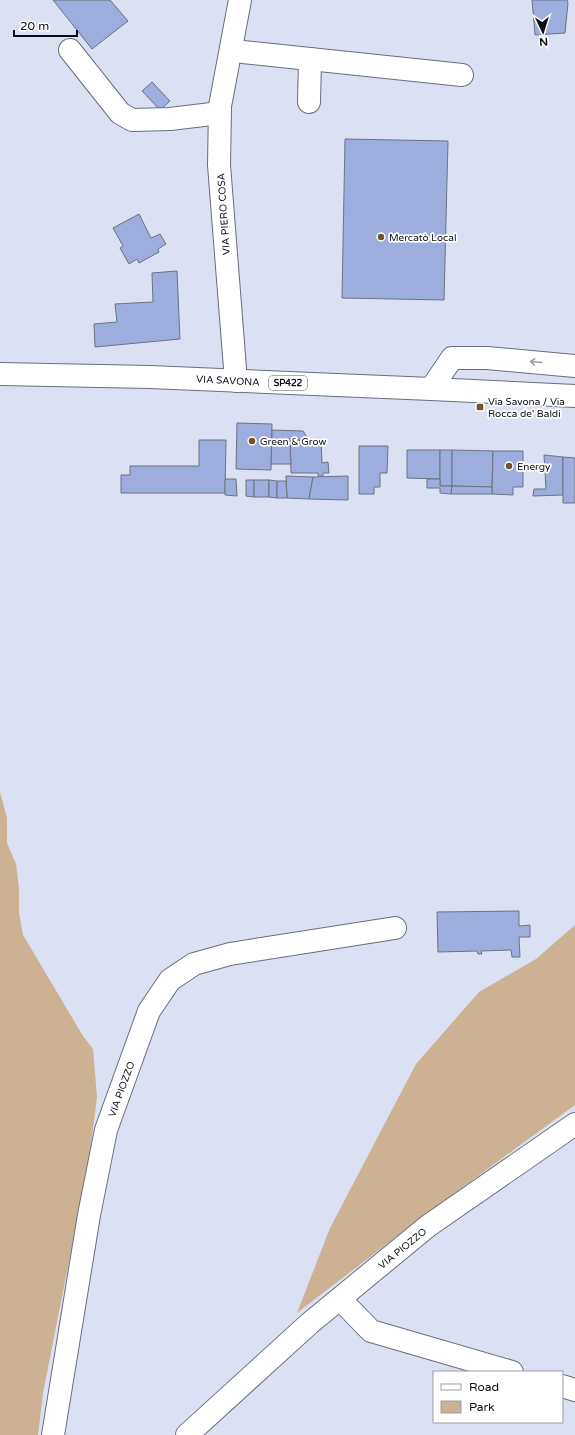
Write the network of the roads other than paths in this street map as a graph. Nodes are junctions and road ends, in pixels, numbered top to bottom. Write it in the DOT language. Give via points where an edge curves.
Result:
graph roads {
  1 [pos="240,0"];
  2 [pos="231,49"];
  3 [pos="70,50"];
  4 [pos="310,59"];
  5 [pos="462,75"];
  6 [pos="309,102"];
  7 [pos="220,113"];
  8 [pos="575,366"];
  9 [pos="0,374"];
  10 [pos="236,381"];
  11 [pos="431,389"];
  12 [pos="575,396"];
  13 [pos="395,928"];
  14 [pos="575,1124"];
  15 [pos="340,1299"];
  16 [pos="509,1371"];
  17 [pos="563,1386"];
  18 [pos="575,1390"];
  19 [pos="53,1435"];
  20 [pos="187,1435"];
  1 -- 2 [label="street, VIA PIERO COSA"];
  2 -- 4 [label="street"];
  2 -- 7 [label="street, VIA PIERO COSA"];
  3 -- 7 [label="street" via="120,113 132,120 170,119"];
  4 -- 5 [label="street"];
  4 -- 6 [label="street"];
  7 -- 10 [label="street, VIA PIERO COSA" via="219,165"];
  8 -- 11 [label="street, one-way" via="488,358 452,358"];
  9 -- 10 [label="street, VIA SAVONA / SP422"];
  10 -- 11 [label="street, VIA SAVONA / SP422"];
  11 -- 12 [label="street, VIA SAVONA / SP422"];
  13 -- 19 [label="street, VIA PIOZZO" via="230,954 194,964 170,980 149,1011 106,1130 89,1215"];
  14 -- 15 [label="street, VIA PIOZZO" via="428,1226"];
  15 -- 16 [label="street" via="371,1331"];
  15 -- 20 [label="street, VIA PIOZZO"];
  17 -- 18 [label="street"];
}
